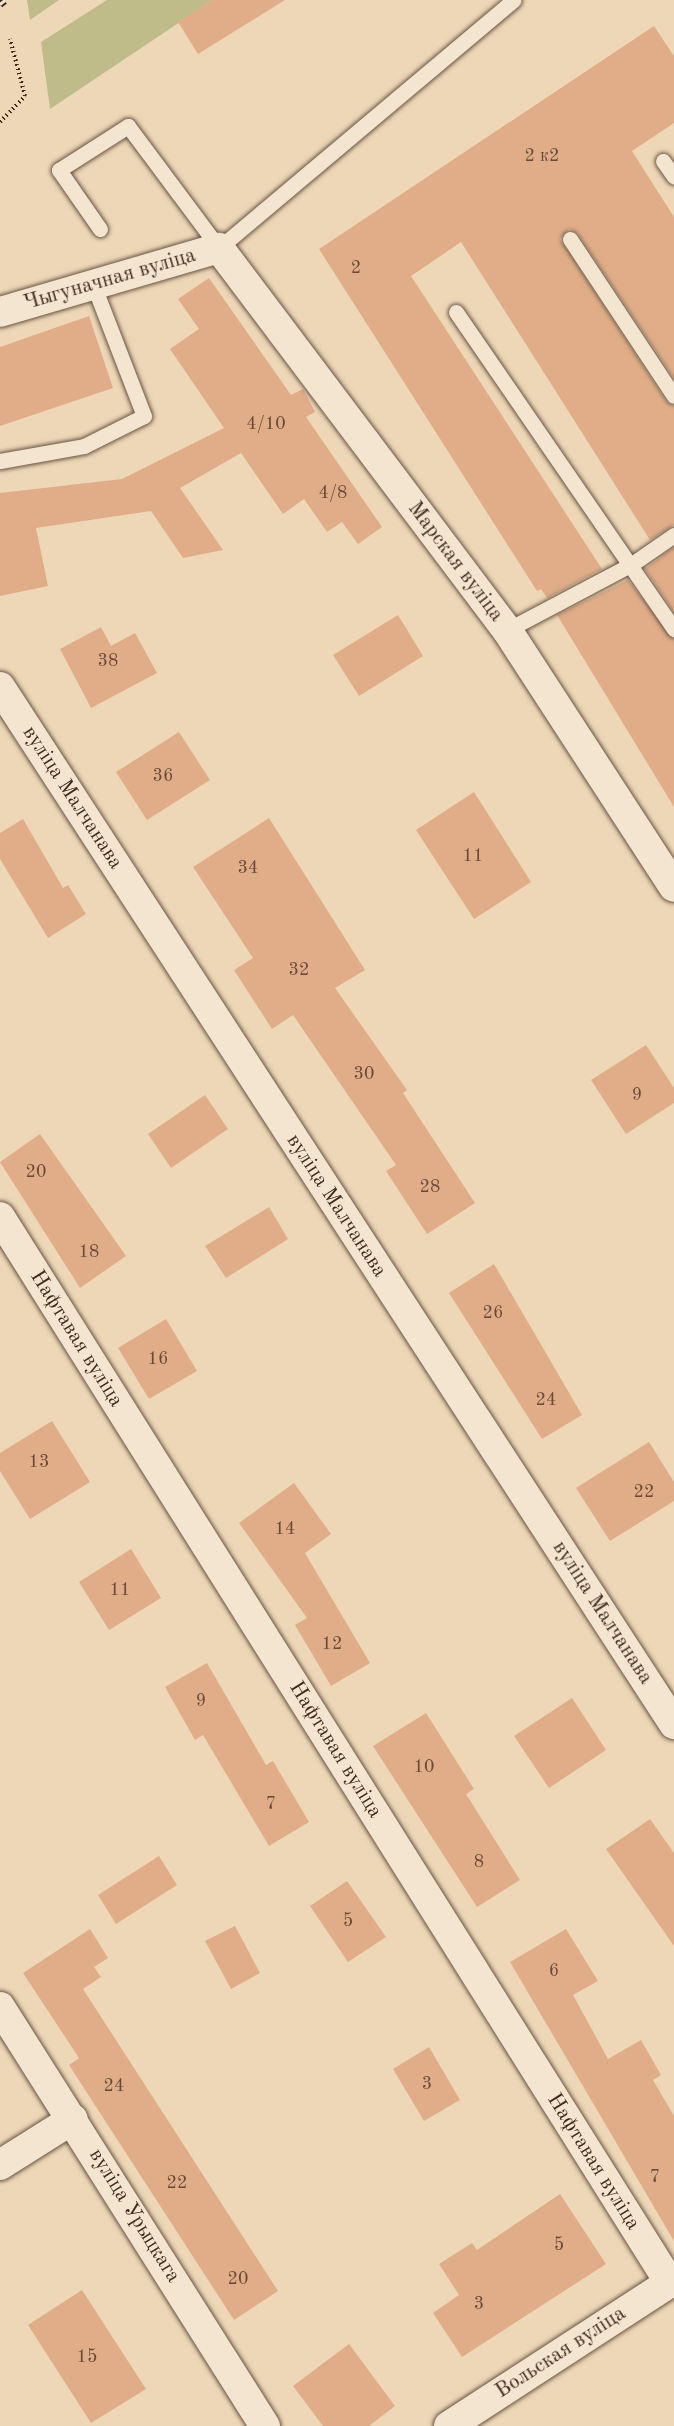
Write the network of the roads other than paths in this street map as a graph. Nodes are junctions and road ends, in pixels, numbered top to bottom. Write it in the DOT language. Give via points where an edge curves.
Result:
graph roads {
  1 [pos="513,0"];
  2 [pos="663,161"];
  3 [pos="674,177"];
  4 [pos="100,229"];
  5 [pos="570,239"];
  6 [pos="219,248"];
  7 [pos="93,284"];
  8 [pos="0,312"];
  9 [pos="456,312"];
  10 [pos="674,396"];
  11 [pos="0,461"];
  12 [pos="674,535"];
  13 [pos="632,564"];
  14 [pos="674,629"];
  15 [pos="507,630"];
  16 [pos="0,687"];
  17 [pos="674,887"];
  18 [pos="0,1217"];
  19 [pos="674,1724"];
  20 [pos="0,2007"];
  21 [pos="73,2119"];
  22 [pos="0,2165"];
  23 [pos="672,2282"];
  24 [pos="265,2426"];
  25 [pos="449,2426"];
  1 -- 6 [label="lane"];
  2 -- 3 [label="lane"];
  4 -- 6 [label="lane" via="59,170 128,126"];
  5 -- 10 [label="lane"];
  6 -- 7 [label="street, Чыгуначная вуліца"];
  6 -- 15 [label="street, Марская вуліца"];
  7 -- 8 [label="street, Чыгуначная вуліца"];
  7 -- 11 [label="lane" via="144,416 84,446"];
  9 -- 13 [label="lane"];
  12 -- 13 [label="lane"];
  13 -- 14 [label="lane"];
  13 -- 15 [label="lane"];
  15 -- 17 [label="street, Марская вуліца"];
  16 -- 19 [label="street, вуліца Малчанава"];
  18 -- 23 [label="street, Нафтавая вуліца"];
  20 -- 21 [label="street, вуліца Урыцкага"];
  21 -- 22 [label="street"];
  21 -- 24 [label="street, вуліца Урыцкага"];
  23 -- 25 [label="street, Вольская вуліца"];
}
